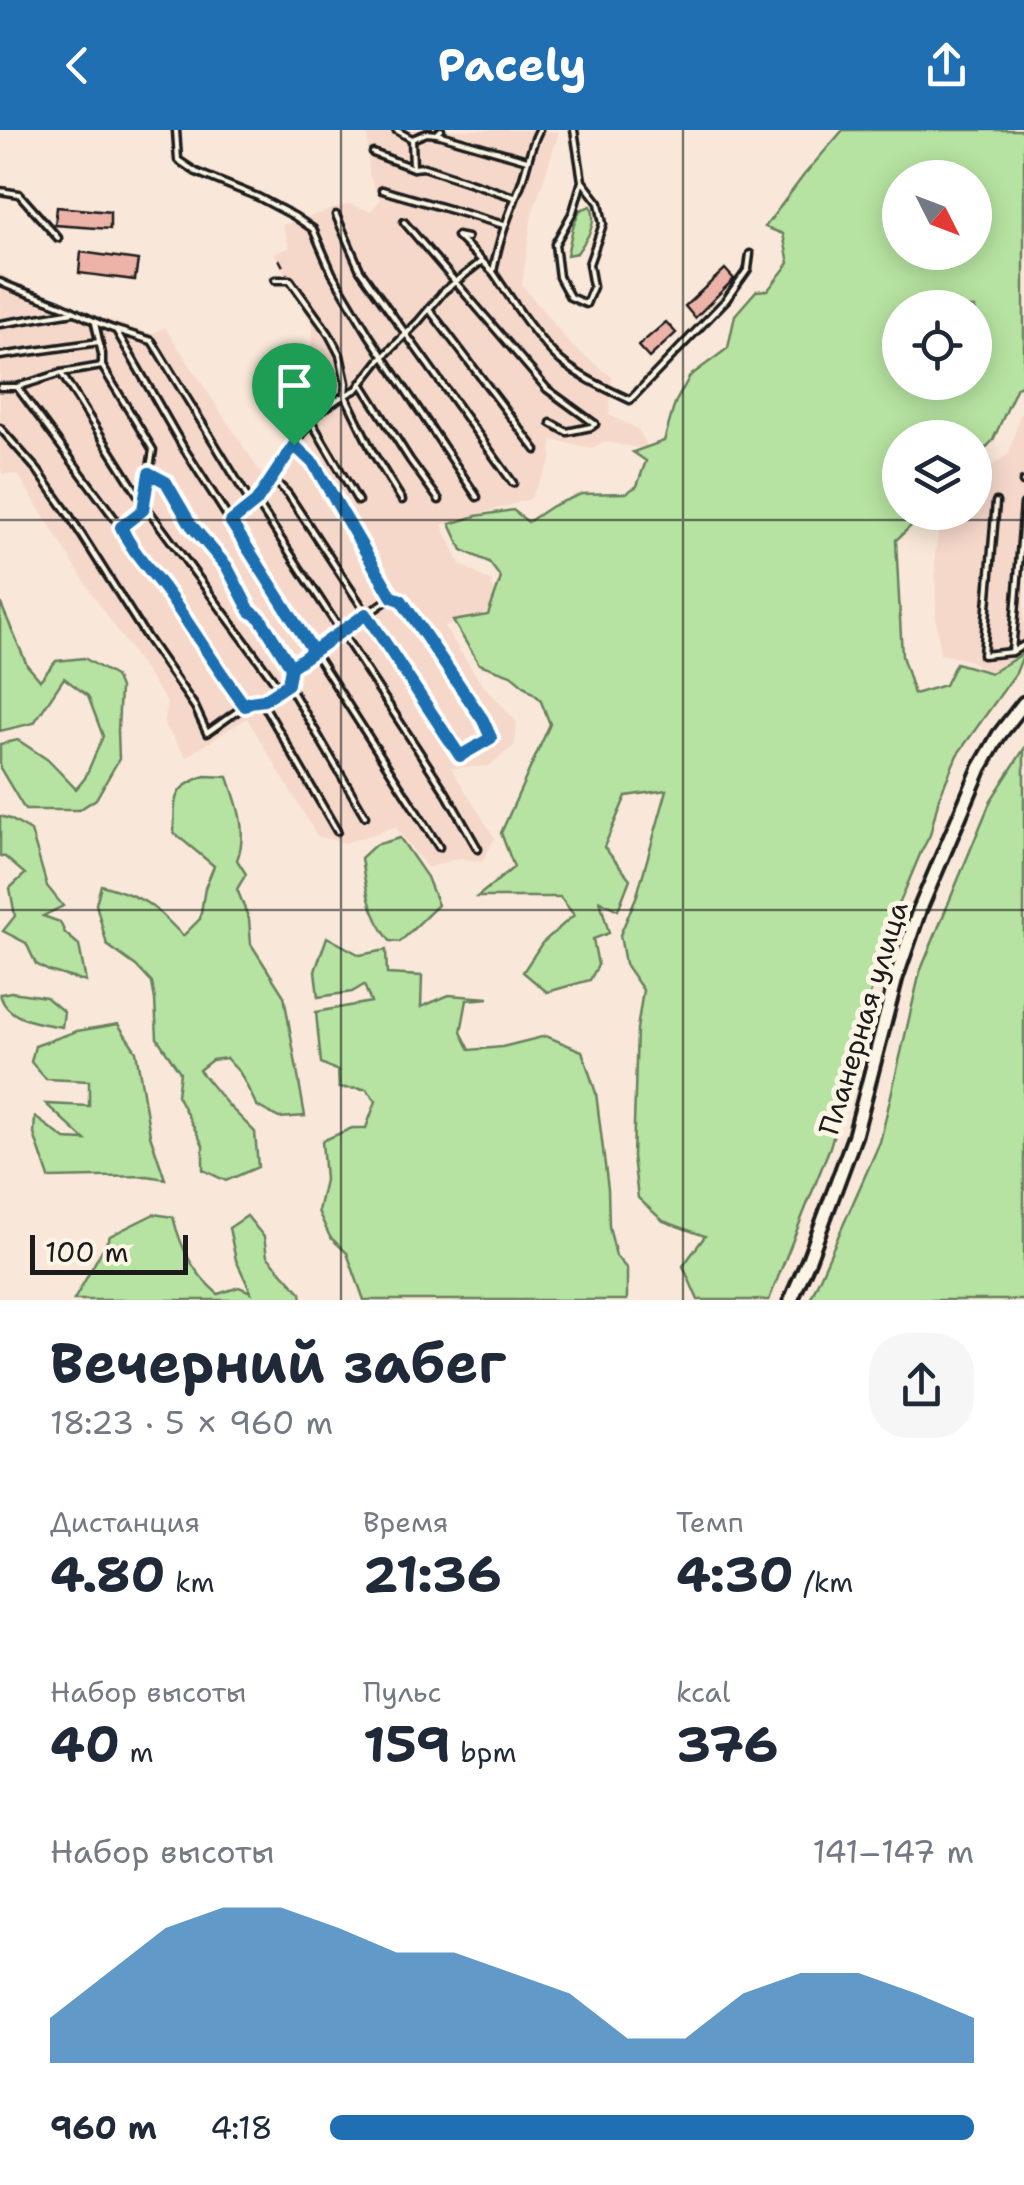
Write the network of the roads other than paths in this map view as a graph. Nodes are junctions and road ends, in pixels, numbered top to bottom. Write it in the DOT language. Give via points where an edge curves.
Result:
graph roads {
  1 [pos="176,130"];
  2 [pos="396,130"];
  3 [pos="540,130"];
  4 [pos="574,130"];
  5 [pos="439,132"];
  6 [pos="412,140"];
  7 [pos="373,152"];
  8 [pos="527,160"];
  9 [pos="413,168"];
  10 [pos="582,181"];
  11 [pos="382,190"];
  12 [pos="0,191"];
  13 [pos="515,198"];
  14 [pos="336,214"];
  15 [pos="404,222"];
  16 [pos="504,225"];
  17 [pos="58,238"];
  18 [pos="467,238"];
  19 [pos="750,254"];
  20 [pos="482,260"];
  21 [pos="493,272"];
  22 [pos="275,280"];
  23 [pos="0,282"];
  24 [pos="456,282"];
  25 [pos="429,310"];
  26 [pos="74,312"];
  27 [pos="94,323"];
  28 [pos="0,324"];
  29 [pos="116,330"];
  30 [pos="406,334"];
  31 [pos="99,342"];
  32 [pos="0,356"];
  33 [pos="383,356"];
  34 [pos="102,366"];
  35 [pos="61,374"];
  36 [pos="362,383"];
  37 [pos="0,387"];
  38 [pos="17,388"];
  39 [pos="345,395"];
  40 [pos="311,421"];
  41 [pos="551,424"];
  42 [pos="0,428"];
  43 [pos="294,445"];
  44 [pos="536,450"];
  45 [pos="149,473"];
  46 [pos="272,478"];
  47 [pos="513,483"];
  48 [pos="477,497"];
  49 [pos="358,500"];
  50 [pos="402,500"];
  51 [pos="439,500"];
  52 [pos="996,502"];
  53 [pos="254,503"];
  54 [pos="144,504"];
  55 [pos="1024,504"];
  56 [pos="231,522"];
  57 [pos="121,527"];
  58 [pos="392,597"];
  59 [pos="366,614"];
  60 [pos="340,632"];
  61 [pos="1024,645"];
  62 [pos="313,651"];
  63 [pos="1012,652"];
  64 [pos="291,667"];
  65 [pos="288,684"];
  66 [pos="280,689"];
  67 [pos="260,700"];
  68 [pos="1024,703"];
  69 [pos="245,706"];
  70 [pos="365,816"];
  71 [pos="338,831"];
  72 [pos="439,847"];
  73 [pos="478,849"];
  74 [pos="791,1300"];
  1 -- 33 [label="lane" via="178,160 313,229"];
  2 -- 6 [label="lane"];
  3 -- 8 [label="lane"];
  4 -- 10 [label="lane"];
  5 -- 6 [label="lane"];
  5 -- 8 [label="lane"];
  6 -- 9 [label="lane"];
  7 -- 9 [label="lane"];
  8 -- 13 [label="lane"];
  9 -- 13 [label="lane"];
  10 -- 10 [label="lane" via="555,244 559,277 570,298 586,304 593,287 589,264 603,224 599,203"];
  11 -- 16 [label="lane"];
  12 -- 17 [label="lane" via="19,194"];
  13 -- 16 [label="lane"];
  14 -- 30 [label="lane" via="360,270"];
  15 -- 24 [label="lane"];
  16 -- 21 [label="lane"];
  18 -- 20 [label="lane" via="456,236"];
  19 -- 21 [label="lane" via="748,269 726,300 630,400 560,360"];
  20 -- 21 [label="lane"];
  20 -- 24 [label="lane"];
  22 -- 39 [label="lane" via="290,280 330,334"];
  23 -- 26 [label="lane"];
  24 -- 25 [label="lane"];
  24 -- 41 [label="lane" via="547,389 594,424 566,432"];
  25 -- 30 [label="lane"];
  25 -- 44 [label="lane"];
  26 -- 27 [label="lane"];
  26 -- 28 [label="lane"];
  27 -- 29 [label="lane"];
  27 -- 31 [label="lane"];
  29 -- 53 [label="lane" via="152,340"];
  29 -- 56 [label="lane"];
  30 -- 33 [label="lane"];
  30 -- 47 [label="lane"];
  31 -- 32 [label="lane"];
  31 -- 34 [label="lane"];
  33 -- 36 [label="lane"];
  33 -- 48 [label="lane"];
  34 -- 35 [label="lane"];
  34 -- 45 [label="lane" via="153,450"];
  35 -- 38 [label="lane"];
  35 -- 54 [label="lane"];
  36 -- 39 [label="lane"];
  36 -- 51 [label="lane"];
  37 -- 38 [label="lane"];
  38 -- 57 [label="lane"];
  39 -- 40 [label="lane"];
  39 -- 50 [label="lane"];
  40 -- 43 [label="lane"];
  40 -- 49 [label="lane"];
  42 -- 69 [label="lane" via="68,515 206,733"];
  43 -- 46 [label="lane"];
  43 -- 58 [label="lane" via="314,464"];
  45 -- 54 [label="lane"];
  45 -- 64 [label="lane" via="166,482"];
  46 -- 53 [label="lane"];
  46 -- 59 [label="lane"];
  52 -- 63 [label="lane" via="983,654"];
  53 -- 56 [label="lane"];
  53 -- 60 [label="lane"];
  54 -- 57 [label="lane"];
  54 -- 66 [label="lane"];
  55 -- 63 [label="lane"];
  56 -- 62 [label="lane"];
  57 -- 69 [label="lane"];
  58 -- 59 [label="lane"];
  58 -- 59 [label="lane" via="401,600 491,738 460,756"];
  59 -- 60 [label="lane"];
  60 -- 62 [label="lane"];
  60 -- 73 [label="lane"];
  61 -- 63 [label="lane"];
  62 -- 64 [label="lane"];
  62 -- 72 [label="lane"];
  64 -- 65 [label="lane"];
  65 -- 66 [label="lane"];
  65 -- 70 [label="lane"];
  66 -- 67 [label="lane"];
  67 -- 69 [label="lane"];
  67 -- 71 [label="lane"];
  68 -- 74 [label="main road, Планерная улица" via="980,768 919,911 856,1135"];
}
